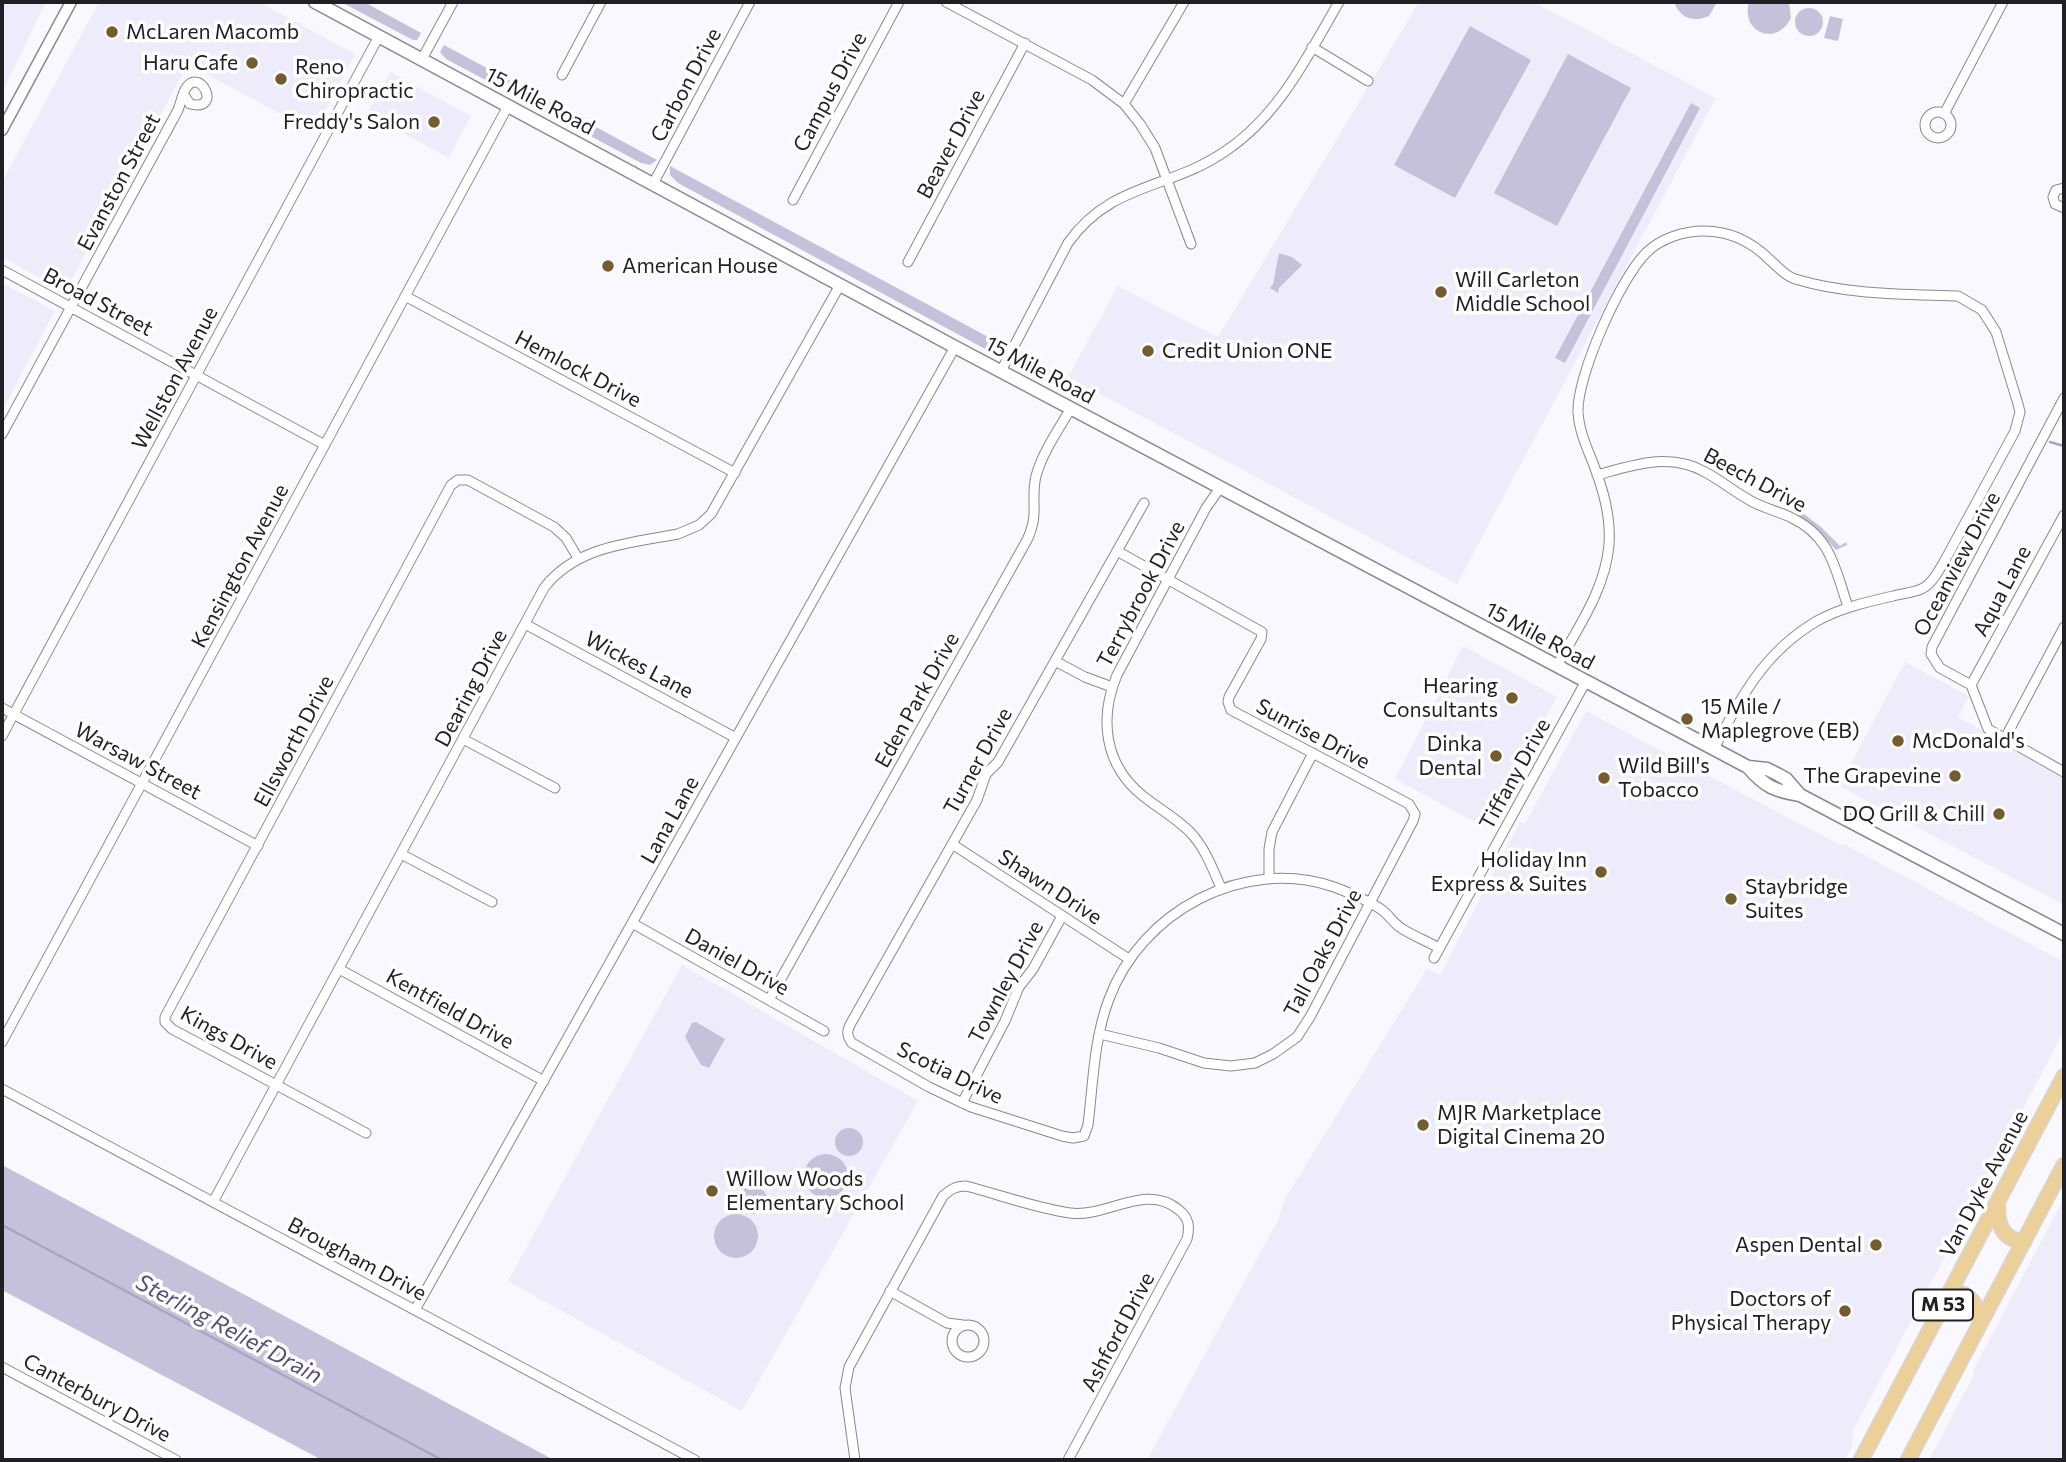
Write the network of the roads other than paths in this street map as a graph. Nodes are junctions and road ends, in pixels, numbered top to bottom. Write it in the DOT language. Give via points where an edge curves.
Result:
graph roads {
  1 [pos="71,2"];
  2 [pos="315,2"];
  3 [pos="453,2"];
  4 [pos="601,2"];
  5 [pos="750,2"];
  6 [pos="899,2"];
  7 [pos="946,2"];
  8 [pos="1184,2"];
  9 [pos="1339,2"];
  10 [pos="2003,2"];
  11 [pos="379,36"];
  12 [pos="1025,43"];
  13 [pos="1312,47"];
  14 [pos="422,60"];
  15 [pos="562,75"];
  16 [pos="1368,81"];
  17 [pos="184,95"];
  18 [pos="1124,104"];
  19 [pos="193,105"];
  20 [pos="508,106"];
  21 [pos="177,110"];
  22 [pos="1944,114"];
  23 [pos="2,130"];
  24 [pos="1168,179"];
  25 [pos="653,184"];
  26 [pos="2064,188"];
  27 [pos="793,200"];
  28 [pos="2064,208"];
  29 [pos="1191,244"];
  30 [pos="908,262"];
  31 [pos="2,270"];
  32 [pos="840,285"];
  33 [pos="405,296"];
  34 [pos="71,307"];
  35 [pos="955,347"];
  36 [pos="1001,371"];
  37 [pos="196,376"];
  38 [pos="2064,398"];
  39 [pos="1071,408"];
  40 [pos="2,434"];
  41 [pos="325,445"];
  42 [pos="735,473"];
  43 [pos="1597,475"];
  44 [pos="1220,488"];
  45 [pos="1144,503"];
  46 [pos="2064,515"];
  47 [pos="2061,531"];
  48 [pos="1117,551"];
  49 [pos="578,558"];
  50 [pos="1168,580"];
  51 [pos="1848,607"];
  52 [pos="525,624"];
  53 [pos="2064,627"];
  54 [pos="1055,661"];
  55 [pos="1557,666"];
  56 [pos="1586,681"];
  57 [pos="1971,685"];
  58 [pos="1112,687"];
  59 [pos="2,708"];
  60 [pos="14,714"];
  61 [pos="2,736"];
  62 [pos="736,738"];
  63 [pos="463,739"];
  64 [pos="2004,740"];
  65 [pos="1714,749"];
  66 [pos="1313,753"];
  67 [pos="2064,772"];
  68 [pos="142,783"];
  69 [pos="555,788"];
  70 [pos="1415,811"];
  71 [pos="952,844"];
  72 [pos="258,846"];
  73 [pos="401,854"];
  74 [pos="1269,879"];
  75 [pos="1221,887"];
  76 [pos="492,902"];
  77 [pos="1370,903"];
  78 [pos="1062,916"];
  79 [pos="632,923"];
  80 [pos="2064,934"];
  81 [pos="1439,948"];
  82 [pos="1434,958"];
  83 [pos="1129,960"];
  84 [pos="339,969"];
  85 [pos="769,1000"];
  86 [pos="165,1022"];
  87 [pos="824,1031"];
  88 [pos="1100,1034"];
  89 [pos="847,1037"];
  90 [pos="2,1042"];
  91 [pos="2064,1076"];
  92 [pos="544,1081"];
  93 [pos="276,1084"];
  94 [pos="2,1089"];
  95 [pos="962,1103"];
  96 [pos="366,1133"];
  97 [pos="2064,1165"];
  98 [pos="213,1202"];
  99 [pos="1998,1203"];
  100 [pos="2024,1242"];
  101 [pos="890,1291"];
  102 [pos="1951,1291"];
  103 [pos="415,1310"];
  104 [pos="947,1323"];
  105 [pos="963,1325"];
  106 [pos="1979,1327"];
  107 [pos="954,1334"];
  108 [pos="2,1367"];
  109 [pos="176,1460"];
  110 [pos="695,1460"];
  111 [pos="855,1460"];
  112 [pos="1068,1460"];
  113 [pos="1861,1460"];
  114 [pos="1908,1460"];
  1 -- 23 [label="street"];
  2 -- 11 [label="main road, 15 Mile Road"];
  3 -- 14 [label="street"];
  4 -- 15 [label="street"];
  5 -- 25 [label="street, Carbon Drive"];
  6 -- 27 [label="street, Campus Drive"];
  7 -- 12 [label="street"];
  8 -- 18 [label="street"];
  9 -- 13 [label="street"];
  10 -- 22 [label="street"];
  11 -- 14 [label="main road, 15 Mile Road"];
  11 -- 37 [label="street, Wellston Avenue"];
  12 -- 18 [label="street" via="1092,80"];
  12 -- 30 [label="street, Beaver Drive"];
  13 -- 16 [label="street"];
  13 -- 24 [label="street" via="1280,100 1256,127 1213,159"];
  14 -- 20 [label="main road, 15 Mile Road"];
  17 -- 19 [label="street, Evanston Street"];
  17 -- 19 [label="street" via="192,83 205,88 204,102"];
  17 -- 21 [label="street, Evanston Street"];
  18 -- 24 [label="street" via="1148,135"];
  19 -- 21 [label="street, Evanston Street"];
  20 -- 25 [label="main road, 15 Mile Road"];
  20 -- 33 [label="street, Kensington Avenue"];
  21 -- 34 [label="street, Evanston Street"];
  24 -- 29 [label="street"];
  24 -- 36 [label="street" via="1112,201 1082,226 1068,243"];
  25 -- 32 [label="main road, 15 Mile Road"];
  26 -- 28 [label="street" via="2056,190 2053,197 2055,204"];
  31 -- 34 [label="street, Broad Street"];
  32 -- 35 [label="main road, 15 Mile Road"];
  32 -- 42 [label="street, Dearing Drive"];
  33 -- 41 [label="street, Kensington Avenue"];
  33 -- 42 [label="street, Hemlock Drive"];
  34 -- 37 [label="street, Broad Street"];
  34 -- 40 [label="street, Evanston Street"];
  35 -- 36 [label="main road, 15 Mile Road"];
  35 -- 62 [label="street, Lana Lane"];
  36 -- 39 [label="main road, 15 Mile Road"];
  37 -- 41 [label="street, Broad Street"];
  37 -- 60 [label="street, Wellston Avenue"];
  38 -- 57 [label="street, Oceanview Drive" via="1932,647 1940,668"];
  39 -- 44 [label="main road, 15 Mile Road"];
  39 -- 85 [label="street, Eden Park Drive" via="1038,471 1036,514 1027,540"];
  41 -- 68 [label="street, Kensington Avenue"];
  42 -- 49 [label="street, Dearing Drive" via="711,514 699,525"];
  43 -- 51 [label="street, Beech Drive" via="1664,460 1705,471 1746,499 1799,521 1820,538 1833,560"];
  43 -- 51 [label="street" via="1582,435 1579,397 1597,342 1628,280 1647,252 1672,237 1724,232 1747,242 1798,280 1863,292 1958,296 1990,321 2020,412 2015,431 1933,579 1921,589"];
  43 -- 55 [label="street" via="1609,526 1606,563 1594,599"];
  44 -- 50 [label="street, Terrybrook Drive"];
  44 -- 55 [label="main road, 15 Mile Road"];
  45 -- 48 [label="street, Turner Drive"];
  46 -- 47 [label="street, Aqua Lane"];
  47 -- 57 [label="street, Aqua Lane"];
  48 -- 50 [label="street, Sunrise Drive"];
  48 -- 54 [label="street, Turner Drive"];
  49 -- 52 [label="street, Dearing Drive" via="551,579"];
  49 -- 72 [label="street, Ellsworth Drive" via="554,527 468,480 451,485"];
  50 -- 58 [label="street, Terrybrook Drive"];
  50 -- 66 [label="street, Sunrise Drive" via="1262,632 1228,706"];
  51 -- 65 [label="street" via="1807,628 1765,663 1749,683"];
  52 -- 62 [label="street, Wickes Lane"];
  52 -- 63 [label="street, Dearing Drive"];
  53 -- 64 [label="street"];
  54 -- 58 [label="street"];
  54 -- 71 [label="street, Turner Drive" via="998,762 986,774"];
  55 -- 56 [label="main road, 15 Mile Road"];
  56 -- 65 [label="main road, 15 Mile Road"];
  56 -- 81 [label="street, Tiffany Drive"];
  57 -- 64 [label="street" via="1983,722"];
  58 -- 75 [label="street, Terrybrook Drive" via="1106,728 1121,771 1135,789 1189,832"];
  59 -- 60 [label="street, Warsaw Street"];
  60 -- 61 [label="street, Wellston Avenue"];
  60 -- 68 [label="street, Warsaw Street"];
  62 -- 79 [label="street, Lana Lane"];
  63 -- 69 [label="street"];
  63 -- 73 [label="street, Dearing Drive"];
  64 -- 67 [label="street"];
  65 -- 80 [label="main road, 15 Mile Road" via="1748,767 1761,782 1779,792 1800,795"];
  66 -- 70 [label="street, Sunrise Drive"];
  66 -- 74 [label="street" via="1272,832"];
  68 -- 72 [label="street, Warsaw Street"];
  68 -- 90 [label="street, Kensington Avenue"];
  70 -- 77 [label="street, Tall Oaks Drive"];
  71 -- 78 [label="street, Shawn Drive"];
  71 -- 89 [label="street, Turner Drive"];
  72 -- 86 [label="street, Ellsworth Drive"];
  73 -- 76 [label="street"];
  73 -- 84 [label="street, Dearing Drive"];
  74 -- 75 [label="street"];
  74 -- 77 [label="street" via="1326,885"];
  75 -- 83 [label="street" via="1154,929"];
  77 -- 81 [label="street" via="1400,928"];
  77 -- 88 [label="street, Tall Oaks Drive" via="1297,1037 1255,1063 1204,1063"];
  78 -- 83 [label="street, Shawn Drive"];
  78 -- 95 [label="street, Townley Drive" via="1019,987"];
  79 -- 85 [label="street, Daniel Drive"];
  79 -- 92 [label="street, Lana Lane"];
  81 -- 82 [label="street, Tiffany Drive"];
  83 -- 88 [label="street" via="1109,999"];
  84 -- 92 [label="street, Kentfield Drive"];
  84 -- 93 [label="street, Dearing Drive"];
  85 -- 87 [label="street, Daniel Drive"];
  86 -- 93 [label="street, Kings Drive"];
  88 -- 95 [label="street, Scotia Drive" via="1084,1136 1062,1136"];
  89 -- 95 [label="street, Scotia Drive"];
  91 -- 99 [label="main road, Van Dyke Avenue / M 53"];
  92 -- 103 [label="street, Lana Lane"];
  93 -- 96 [label="street, Kings Drive"];
  93 -- 98 [label="street, Dearing Drive"];
  94 -- 98 [label="street, Brougham Drive"];
  97 -- 100 [label="main road, M 53"];
  98 -- 103 [label="street, Brougham Drive"];
  99 -- 100 [label="main road" via="2000,1227 2012,1239"];
  99 -- 102 [label="main road, Van Dyke Avenue / M 53"];
  100 -- 106 [label="main road, M 53"];
  101 -- 104 [label="street"];
  101 -- 111 [label="street" via="853,1356 846,1378"];
  101 -- 112 [label="street, Ashford Drive" via="943,1196 957,1186 1083,1214 1152,1199 1186,1217 1189,1230 1183,1248"];
  102 -- 106 [label="main road" via="1974,1303"];
  102 -- 113 [label="main road, Van Dyke Avenue / M 53"];
  103 -- 110 [label="street, Brougham Drive"];
  104 -- 105 [label="street"];
  104 -- 107 [label="street"];
  105 -- 107 [label="street"];
  105 -- 107 [label="street" via="972,1325 983,1335 976,1353 966,1358 957,1353"];
  106 -- 114 [label="main road, M 53"];
  108 -- 109 [label="street, Canterbury Drive"];
}
